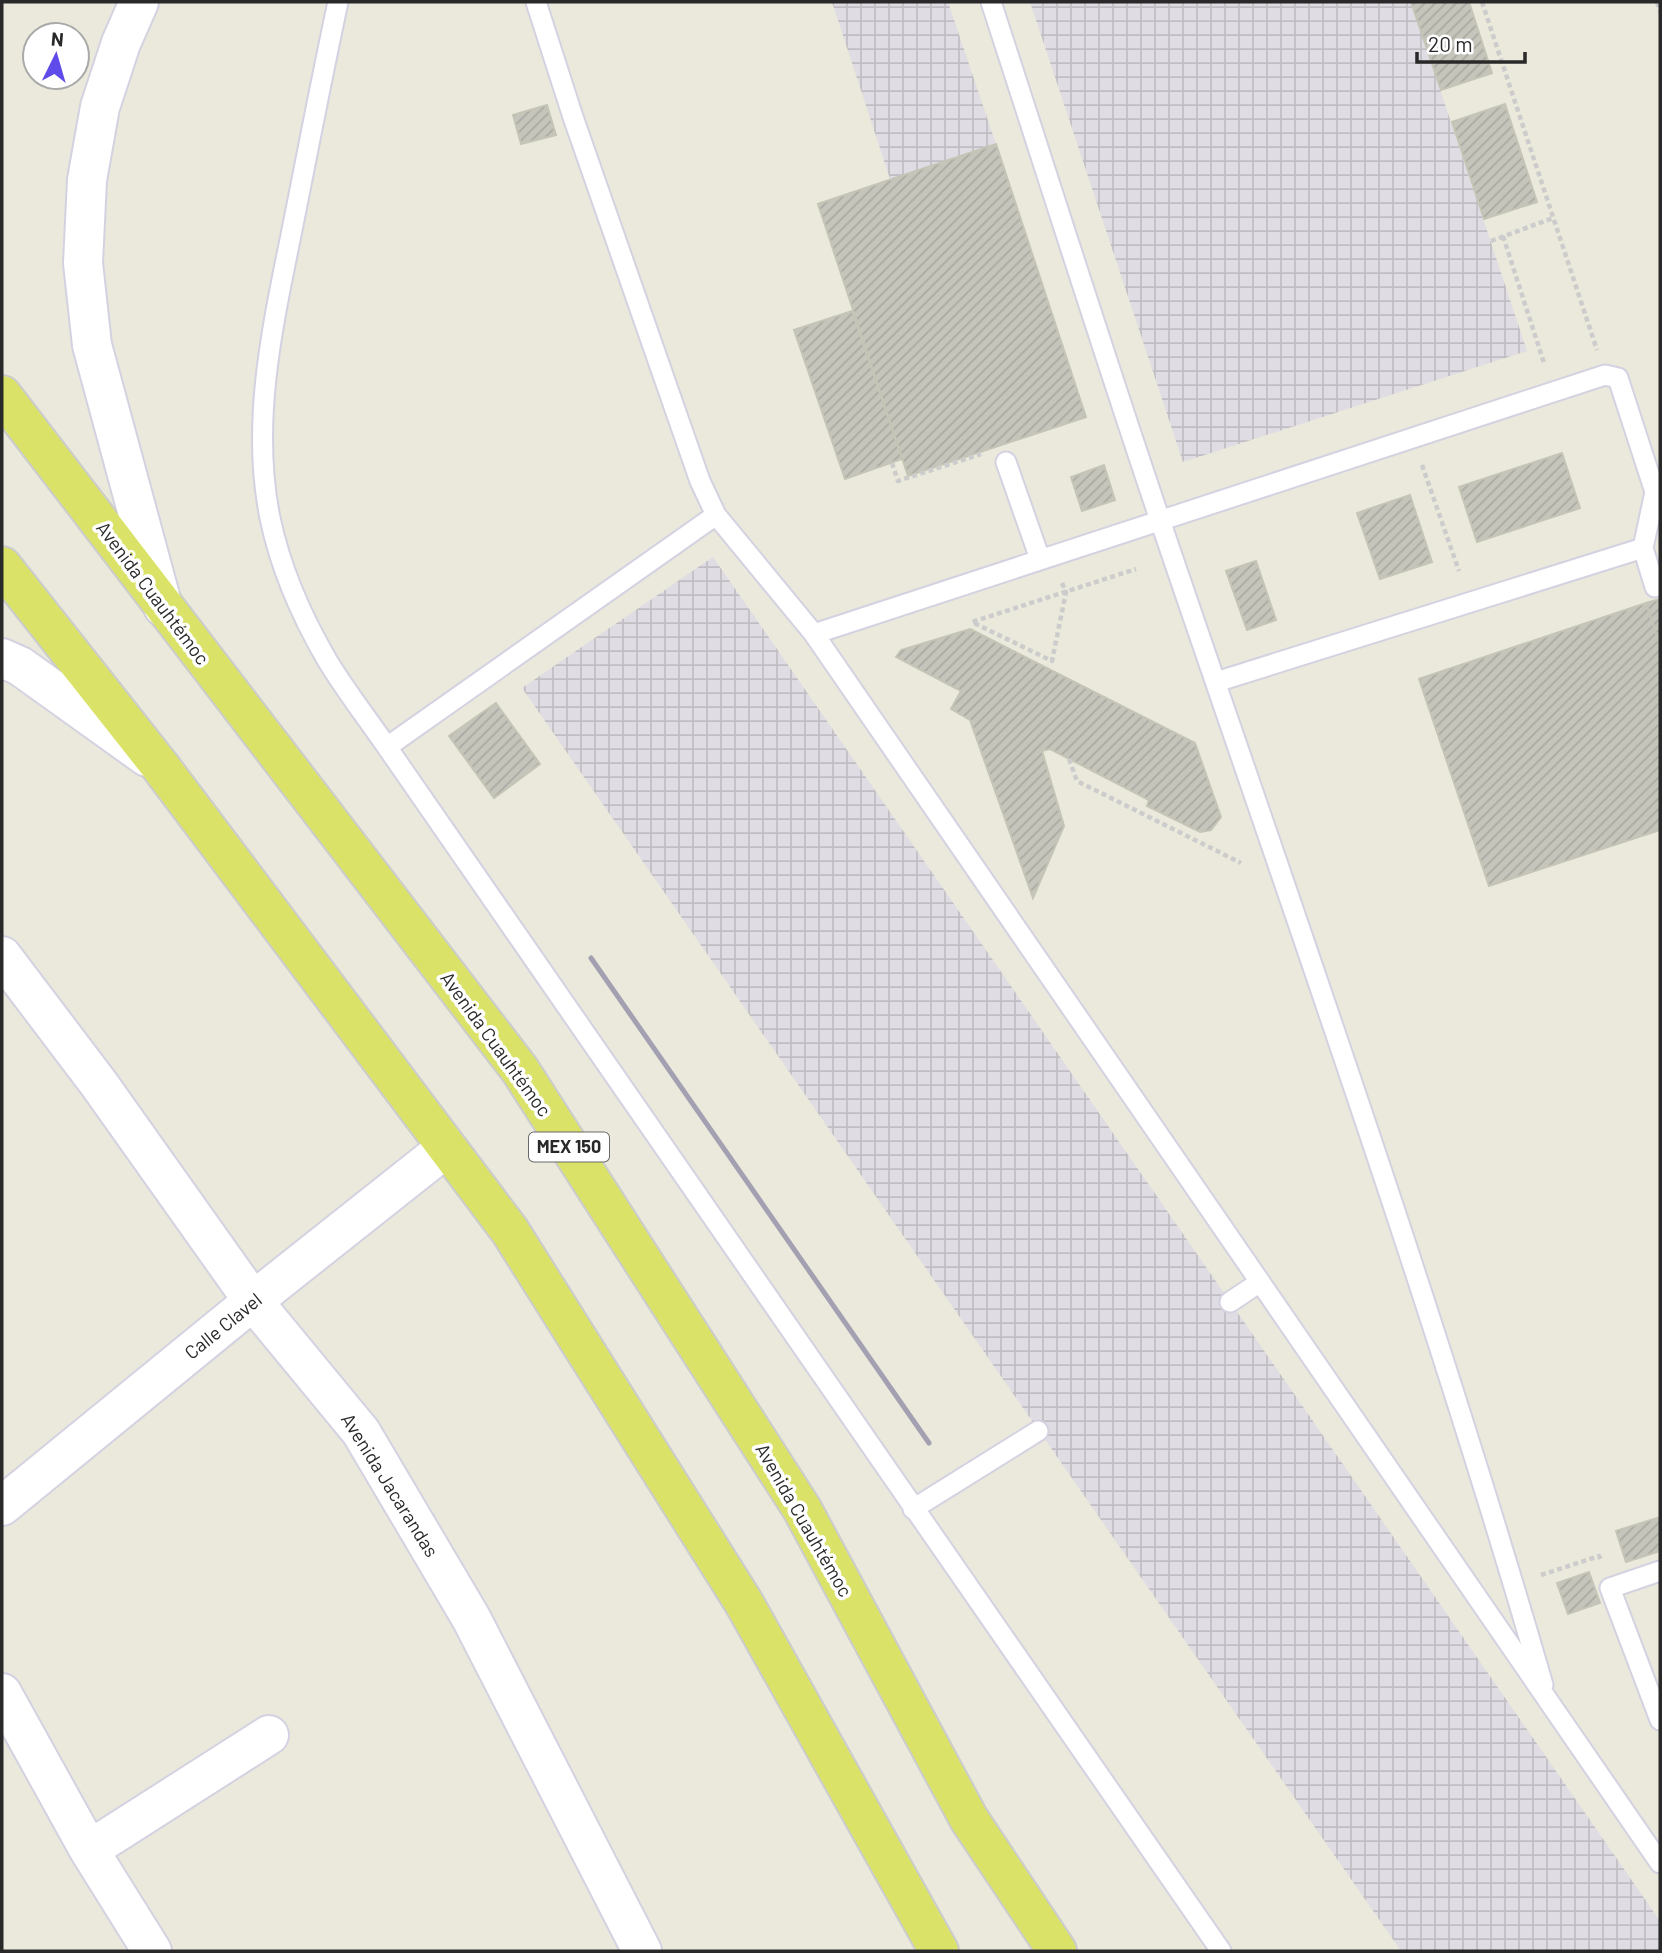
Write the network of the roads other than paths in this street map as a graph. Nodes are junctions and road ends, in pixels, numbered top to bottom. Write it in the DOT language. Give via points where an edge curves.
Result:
graph roads {
  1 [pos="139,2"];
  2 [pos="338,2"];
  3 [pos="536,2"];
  4 [pos="991,2"];
  5 [pos="2,395"];
  6 [pos="1006,462"];
  7 [pos="716,515"];
  8 [pos="1160,520"];
  9 [pos="1643,548"];
  10 [pos="1040,559"];
  11 [pos="2,566"];
  12 [pos="1655,587"];
  13 [pos="164,609"];
  14 [pos="814,634"];
  15 [pos="2,658"];
  16 [pos="1216,682"];
  17 [pos="387,747"];
  18 [pos="160,766"];
  19 [pos="2,956"];
  20 [pos="446,1148"];
  21 [pos="1261,1282"];
  22 [pos="253,1301"];
  23 [pos="1230,1302"];
  24 [pos="1038,1431"];
  25 [pos="2,1506"];
  26 [pos="913,1509"];
  27 [pos="1660,1571"];
  28 [pos="2,1693"];
  29 [pos="1548,1703"];
  30 [pos="1659,1715"];
  31 [pos="269,1735"];
  32 [pos="89,1850"];
  33 [pos="1660,1863"];
  34 [pos="152,1951"];
  35 [pos="642,1951"];
  36 [pos="939,1951"];
  37 [pos="1057,1951"];
  38 [pos="1221,1951"];
  1 -- 13 [label="street" via="100,107 88,180 83,263 92,345"];
  2 -- 17 [label="lane" via="275,316 263,423 264,473 270,518 305,617 327,660"];
  3 -- 7 [label="lane" via="673,410"];
  4 -- 8 [label="lane"];
  5 -- 13 [label="main road, Avenida Cuauhtémoc / MEX 150"];
  6 -- 10 [label="lane"];
  7 -- 14 [label="lane"];
  7 -- 17 [label="lane"];
  8 -- 9 [label="lane" via="1605,375 1618,378 1655,492"];
  8 -- 10 [label="lane"];
  8 -- 16 [label="lane"];
  9 -- 12 [label="lane"];
  9 -- 16 [label="lane"];
  10 -- 14 [label="lane"];
  11 -- 18 [label="main road"];
  13 -- 37 [label="main road, Avenida Cuauhtémoc / MEX 150" via="520,1070 802,1509 969,1819"];
  14 -- 21 [label="lane"];
  15 -- 18 [label="street" via="20,666"];
  16 -- 29 [label="lane" via="1399,1224"];
  17 -- 26 [label="lane"];
  18 -- 20 [label="main road"];
  19 -- 22 [label="street, Avenida Jacarandas"];
  20 -- 22 [label="street, Calle Clavel"];
  20 -- 36 [label="main road" via="510,1231 744,1603"];
  21 -- 23 [label="lane"];
  21 -- 29 [label="lane"];
  22 -- 25 [label="street, Calle Clavel"];
  22 -- 35 [label="street, Avenida Jacarandas" via="361,1432 471,1618"];
  24 -- 26 [label="lane"];
  26 -- 38 [label="lane"];
  27 -- 30 [label="lane" via="1610,1588"];
  28 -- 32 [label="street"];
  29 -- 33 [label="lane"];
  31 -- 32 [label="street"];
  32 -- 34 [label="street"];
}
